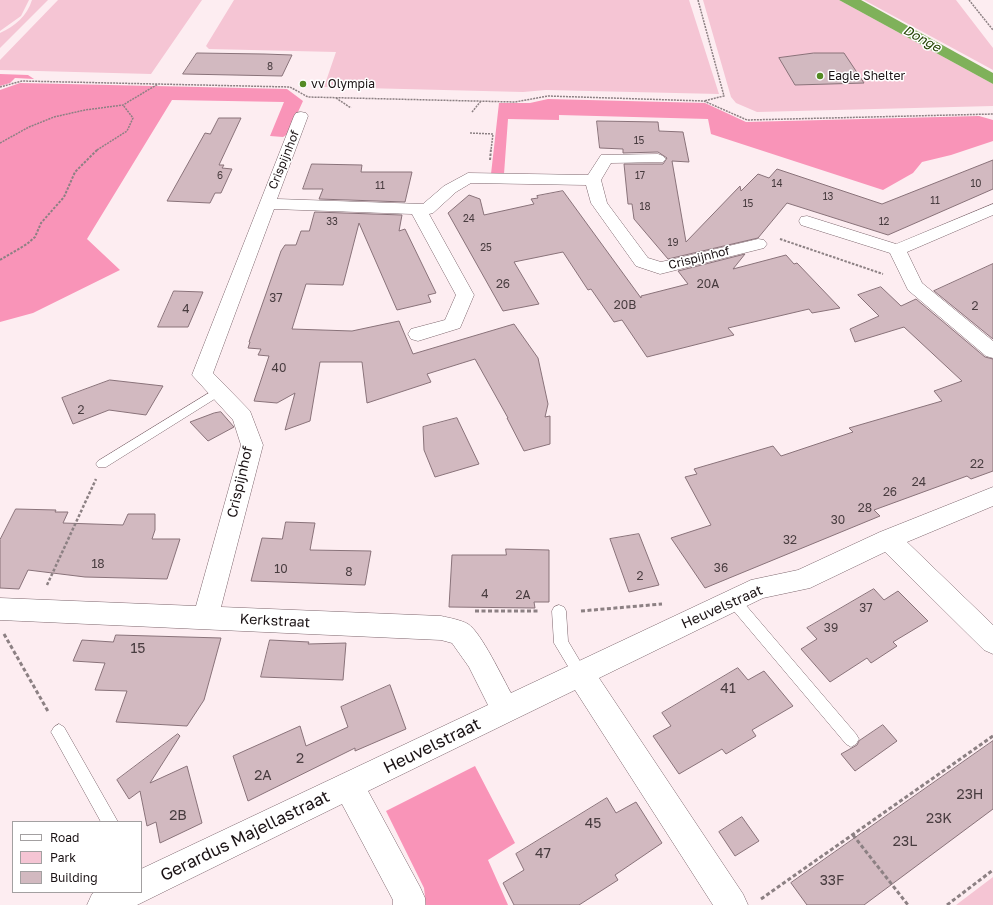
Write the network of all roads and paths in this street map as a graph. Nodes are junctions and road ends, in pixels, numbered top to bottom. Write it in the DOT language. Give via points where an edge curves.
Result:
graph roads {
  1 [pos="698,0"];
  2 [pos="969,0"];
  3 [pos="993,30"];
  4 [pos="159,84"];
  5 [pos="0,87"];
  6 [pos="335,98"];
  7 [pos="481,101"];
  8 [pos="704,101"];
  9 [pos="123,105"];
  10 [pos="351,108"];
  11 [pos="472,112"];
  12 [pos="989,114"];
  13 [pos="993,114"];
  14 [pos="301,116"];
  15 [pos="993,117"];
  16 [pos="470,133"];
  17 [pos="0,143"];
  18 [pos="658,159"];
  19 [pos="488,178"];
  20 [pos="593,180"];
  21 [pos="266,204"];
  22 [pos="418,209"];
  23 [pos="993,209"];
  24 [pos="807,220"];
  25 [pos="758,244"];
  26 [pos="897,250"];
  27 [pos="0,260"];
  28 [pos="906,271"];
  29 [pos="418,334"];
  30 [pos="993,351"];
  31 [pos="217,392"];
  32 [pos="102,464"];
  33 [pos="993,496"];
  34 [pos="888,539"];
  35 [pos="733,600"];
  36 [pos="0,608"];
  37 [pos="35,611"];
  38 [pos="559,611"];
  39 [pos="205,618"];
  40 [pos="0,627"];
  41 [pos="993,642"];
  42 [pos="580,673"];
  43 [pos="505,710"];
  44 [pos="59,732"];
  45 [pos="993,736"];
  46 [pos="851,739"];
  47 [pos="349,786"];
  48 [pos="109,821"];
  49 [pos="853,835"];
  50 [pos="993,870"];
  51 [pos="142,886"];
  52 [pos="745,903"];
  53 [pos="409,905"];
  54 [pos="908,905"];
  55 [pos="947,905"];
  1 -- 8 [label="path" via="724,96"];
  2 -- 3 [label="path"];
  4 -- 5 [label="path" via="22,81"];
  4 -- 6 [label="path" via="290,87 308,97"];
  4 -- 9 [label="path"];
  6 -- 7 [label="path"];
  6 -- 10 [label="path"];
  7 -- 8 [label="path" via="515,102 548,96"];
  7 -- 11 [label="path"];
  8 -- 12 [label="path" via="747,120"];
  9 -- 17 [label="path" via="54,117"];
  9 -- 27 [label="path" via="133,118 127,131 100,147 87,159 75,172 64,197 41,223 35,237"];
  12 -- 13 [label="path"];
  12 -- 15 [label="path"];
  14 -- 21 [label="street, Crispijnhof"];
  16 -- 19 [label="path" via="493,134"];
  18 -- 20 [label="street" via="606,158"];
  19 -- 20 [label="street, Crispijnhof"];
  19 -- 22 [label="street, Crispijnhof" via="468,178 450,189 427,209"];
  20 -- 25 [label="street, Crispijnhof" via="599,203 642,262 660,268"];
  21 -- 22 [label="street, Crispijnhof"];
  21 -- 31 [label="street, Crispijnhof" via="202,375"];
  22 -- 29 [label="street" via="465,295 453,324"];
  23 -- 26 [label="street"];
  24 -- 26 [label="street"];
  25 -- 28 [label="path" via="778,238 883,274"];
  26 -- 28 [label="street"];
  28 -- 30 [label="street" via="914,286"];
  31 -- 32 [label="lane"];
  31 -- 39 [label="street, Crispijnhof" via="242,417 252,445"];
  32 -- 37 [label="path"];
  33 -- 34 [label="street, Heuvelstraat"];
  34 -- 35 [label="street, Heuvelstraat" via="801,580 760,588"];
  34 -- 41 [label="street"];
  35 -- 42 [label="street, Heuvelstraat"];
  35 -- 46 [label="lane"];
  36 -- 37 [label="street, Kerkstraat"];
  37 -- 39 [label="street, Kerkstraat"];
  38 -- 42 [label="lane" via="561,643"];
  39 -- 43 [label="street, Kerkstraat" via="441,628 460,634 478,658"];
  40 -- 44 [label="path"];
  42 -- 43 [label="street, Heuvelstraat"];
  42 -- 52 [label="street"];
  43 -- 47 [label="street, Heuvelstraat"];
  44 -- 48 [label="lane"];
  45 -- 49 [label="path"];
  47 -- 51 [label="street, Gerardus Majellastraat"];
  47 -- 53 [label="street" via="409,898"];
  49 -- 52 [label="path"];
  49 -- 54 [label="path"];
  50 -- 55 [label="path"];
}
